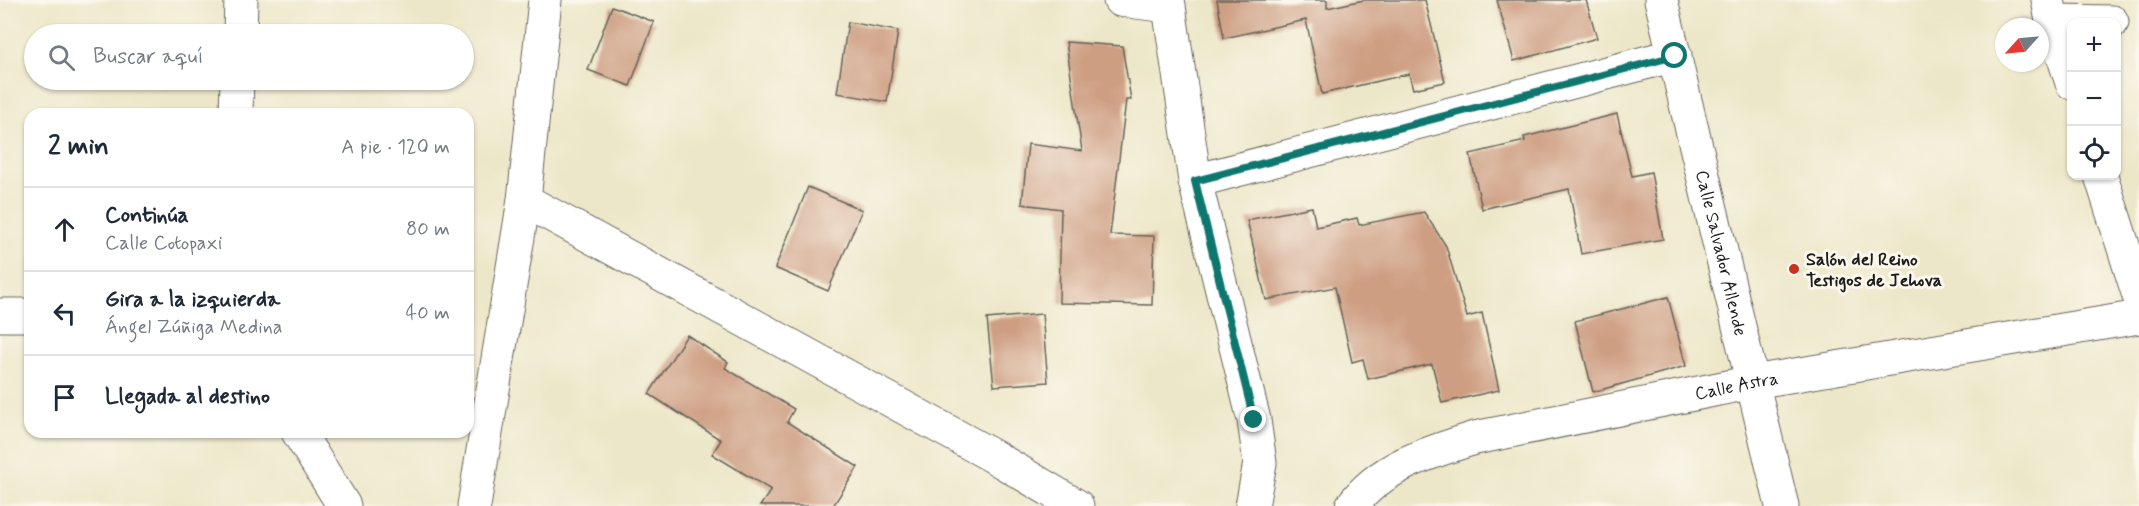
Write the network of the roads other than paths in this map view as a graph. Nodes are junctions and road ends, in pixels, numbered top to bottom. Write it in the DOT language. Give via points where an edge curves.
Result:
graph roads {
  1 [pos="242,0"];
  2 [pos="545,0"];
  3 [pos="1120,0"];
  4 [pos="1661,0"];
  5 [pos="1169,3"];
  6 [pos="2050,11"];
  7 [pos="2089,18"];
  8 [pos="2121,23"];
  9 [pos="2139,23"];
  10 [pos="241,24"];
  11 [pos="1675,56"];
  12 [pos="2069,72"];
  13 [pos="237,90"];
  14 [pos="236,108"];
  15 [pos="2102,180"];
  16 [pos="1195,181"];
  17 [pos="524,200"];
  18 [pos="2139,296"];
  19 [pos="0,315"];
  20 [pos="24,315"];
  21 [pos="2139,317"];
  22 [pos="1753,382"];
  23 [pos="302,438"];
  24 [pos="344,506"];
  25 [pos="474,506"];
  26 [pos="1077,506"];
  27 [pos="1252,506"];
  28 [pos="1352,506"];
  29 [pos="1782,506"];
  1 -- 10 [label="street"];
  2 -- 17 [label="street"];
  3 -- 5 [label="street"];
  4 -- 11 [label="street, Calle Salvador Allende"];
  5 -- 16 [label="street"];
  6 -- 7 [label="street"];
  6 -- 12 [label="street"];
  8 -- 9 [label="street"];
  11 -- 16 [label="street"];
  11 -- 22 [label="street, Calle Salvador Allende"];
  13 -- 14 [label="street"];
  15 -- 18 [label="street"];
  16 -- 27 [label="street" via="1254,420 1260,463"];
  17 -- 25 [label="street"];
  17 -- 26 [label="street"];
  19 -- 20 [label="street"];
  21 -- 22 [label="street, Calle Astra"];
  22 -- 28 [label="street, Calle Astra" via="1475,438 1393,469 1362,492"];
  22 -- 29 [label="street, Calle Salvador Allende"];
  23 -- 24 [label="street"];
}
